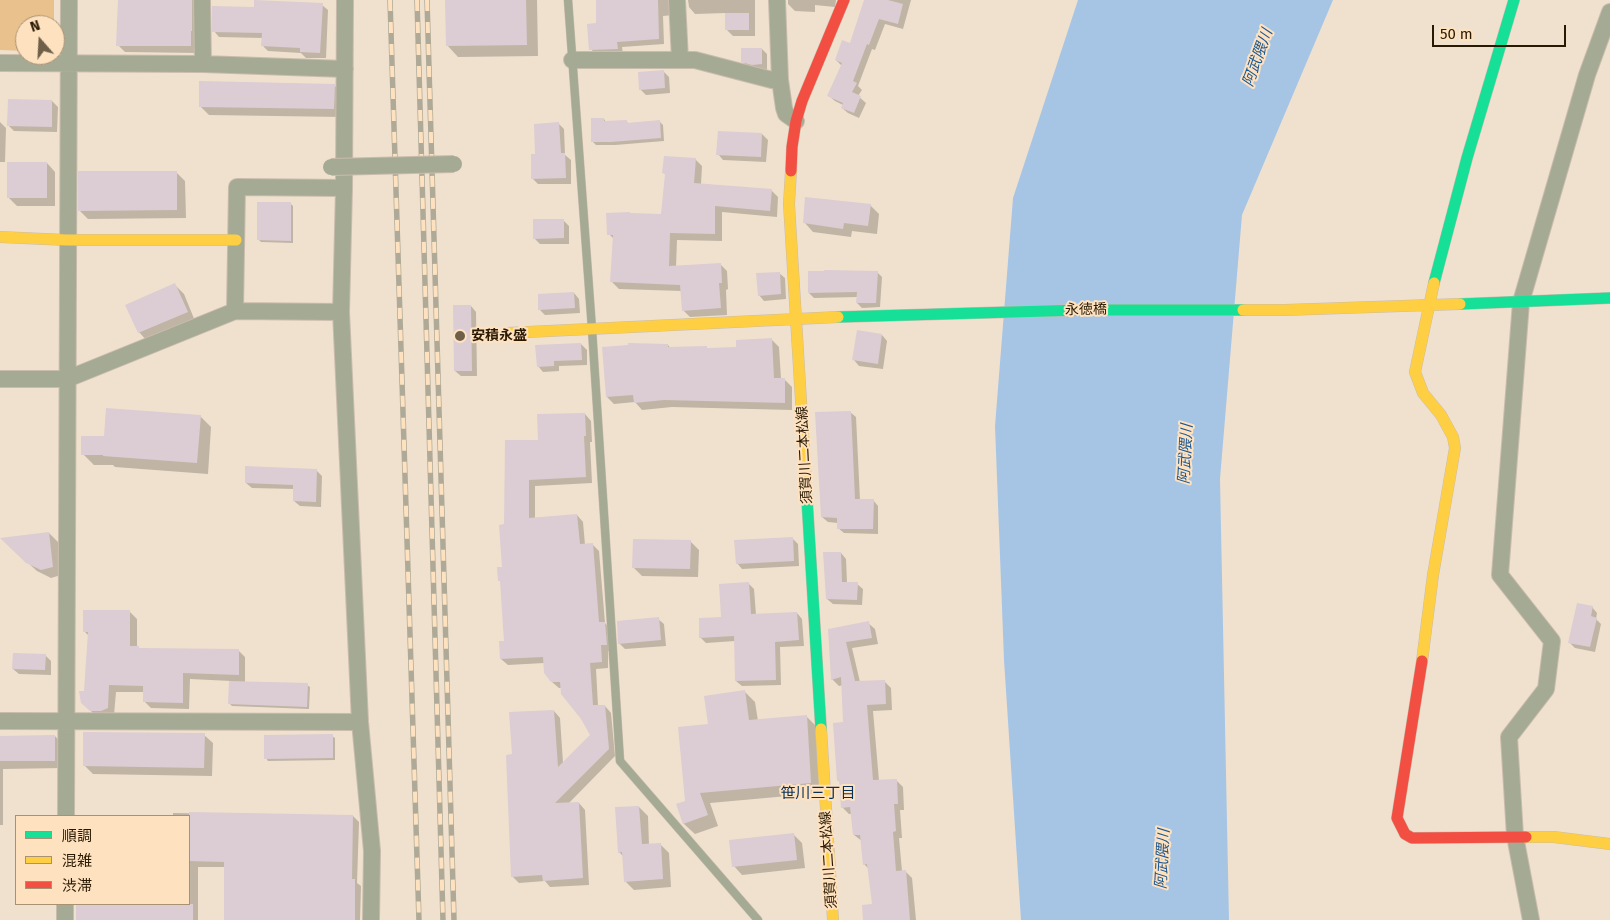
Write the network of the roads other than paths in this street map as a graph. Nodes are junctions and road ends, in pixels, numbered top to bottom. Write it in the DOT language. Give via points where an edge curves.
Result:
graph roads {
  1 [pos="69,0"];
  2 [pos="202,0"];
  3 [pos="345,0"];
  4 [pos="568,0"];
  5 [pos="677,0"];
  6 [pos="777,0"];
  7 [pos="844,0"];
  8 [pos="1514,0"];
  9 [pos="1610,12"];
  10 [pos="572,60"];
  11 [pos="680,60"];
  12 [pos="0,63"];
  13 [pos="68,64"];
  14 [pos="203,64"];
  15 [pos="345,69"];
  16 [pos="780,80"];
  17 [pos="796,121"];
  18 [pos="454,164"];
  19 [pos="331,167"];
  20 [pos="344,188"];
  21 [pos="0,237"];
  22 [pos="67,240"];
  23 [pos="236,240"];
  24 [pos="1610,298"];
  25 [pos="1521,302"];
  26 [pos="1428,305"];
  27 [pos="235,311"];
  28 [pos="340,312"];
  29 [pos="797,318"];
  30 [pos="592,329"];
  31 [pos="507,333"];
  32 [pos="0,379"];
  33 [pos="67,379"];
  34 [pos="0,722"];
  35 [pos="67,722"];
  36 [pos="360,722"];
  37 [pos="66,815"];
  38 [pos="1515,836"];
  39 [pos="1610,844"];
  40 [pos="65,905"];
  41 [pos="65,920"];
  42 [pos="371,920"];
  43 [pos="758,920"];
  44 [pos="833,920"];
  45 [pos="1531,920"];
  1 -- 13 [label="street"];
  2 -- 14 [label="street"];
  3 -- 15 [label="street"];
  4 -- 10 [label="lane"];
  5 -- 11 [label="street"];
  6 -- 16 [label="street"];
  7 -- 17 [label="street, 須賀川二本松線"];
  8 -- 26 [label="street"];
  9 -- 25 [label="street" via="1587,76"];
  10 -- 11 [label="street"];
  10 -- 30 [label="lane"];
  11 -- 16 [label="street" via="696,60"];
  12 -- 13 [label="street"];
  13 -- 14 [label="street"];
  13 -- 22 [label="street"];
  14 -- 15 [label="street"];
  15 -- 20 [label="street"];
  16 -- 17 [label="street" via="786,114"];
  17 -- 29 [label="street, 須賀川二本松線" via="789,204"];
  18 -- 19 [label="street, bridge"];
  20 -- 23 [label="street" via="237,187"];
  20 -- 28 [label="street"];
  21 -- 22 [label="street"];
  22 -- 23 [label="street"];
  22 -- 33 [label="street"];
  23 -- 27 [label="street"];
  24 -- 25 [label="street, 永徳橋"];
  25 -- 26 [label="street, 永徳橋"];
  25 -- 38 [label="street" via="1500,575 1552,641 1546,690 1510,737"];
  26 -- 29 [label="street, 永徳橋"];
  26 -- 38 [label="street" via="1414,372 1423,393 1453,437 1455,448 1397,818 1412,838"];
  27 -- 28 [label="street"];
  27 -- 33 [label="street"];
  28 -- 36 [label="street"];
  29 -- 30 [label="street, 永徳橋" via="775,322"];
  29 -- 44 [label="street, 須賀川二本松線"];
  30 -- 31 [label="street, 永徳橋"];
  30 -- 43 [label="lane" via="620,762"];
  32 -- 33 [label="street"];
  33 -- 35 [label="street"];
  34 -- 35 [label="street"];
  35 -- 36 [label="street"];
  35 -- 37 [label="street"];
  36 -- 42 [label="street" via="372,851"];
  38 -- 39 [label="street" via="1554,836"];
  38 -- 45 [label="street"];
  40 -- 41 [label="street"];
}
